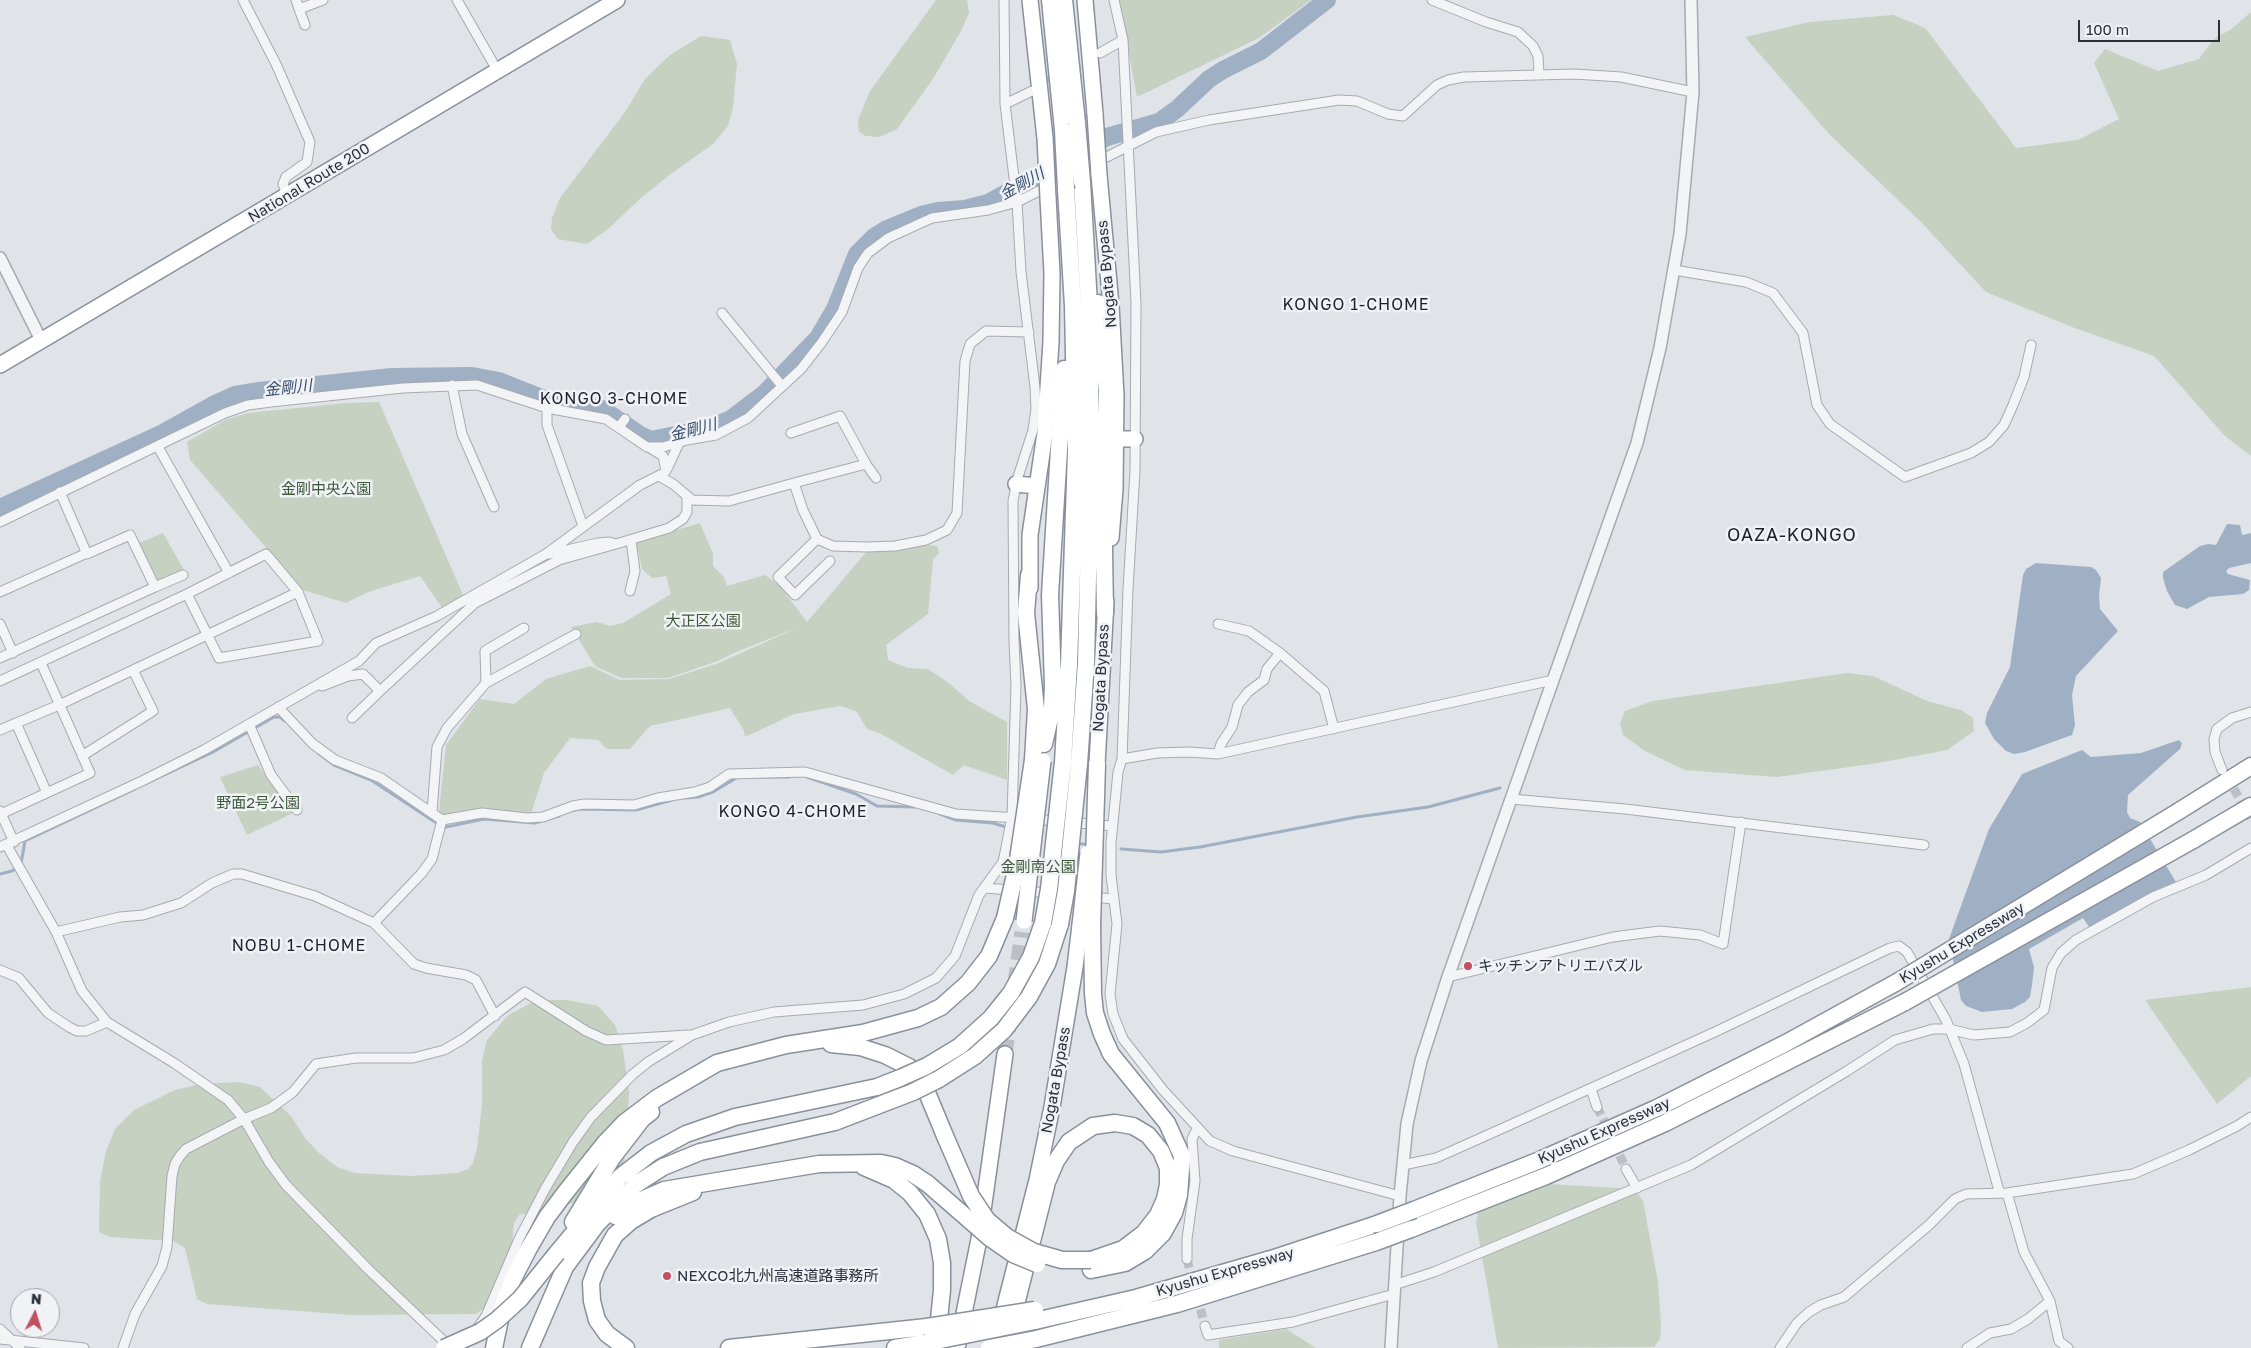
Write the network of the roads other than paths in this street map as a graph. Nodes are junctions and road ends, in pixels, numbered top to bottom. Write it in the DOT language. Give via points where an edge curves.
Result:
graph roads {
  1 [pos="243,0"];
  2 [pos="296,0"];
  3 [pos="323,0"];
  4 [pos="458,0"];
  5 [pos="617,0"];
  6 [pos="1004,0"];
  7 [pos="1030,0"];
  8 [pos="1050,0"];
  9 [pos="1064,0"];
  10 [pos="1085,0"];
  11 [pos="1114,0"];
  12 [pos="1432,0"];
  13 [pos="1691,0"];
  14 [pos="300,9"];
  15 [pos="305,25"];
  16 [pos="1123,40"];
  17 [pos="1100,53"];
  18 [pos="497,70"];
  19 [pos="1539,75"];
  20 [pos="1032,91"];
  21 [pos="1693,92"];
  22 [pos="1005,104"];
  23 [pos="1070,127"];
  24 [pos="1127,147"];
  25 [pos="287,196"];
  26 [pos="1018,202"];
  27 [pos="1068,222"];
  28 [pos="1085,224"];
  29 [pos="0,258"];
  30 [pos="1674,270"];
  31 [pos="722,314"];
  32 [pos="1029,332"];
  33 [pos="41,340"];
  34 [pos="2031,345"];
  35 [pos="0,365"];
  36 [pos="452,385"];
  37 [pos="782,386"];
  38 [pos="546,408"];
  39 [pos="625,419"];
  40 [pos="619,427"];
  41 [pos="791,433"];
  42 [pos="1117,439"];
  43 [pos="1135,439"];
  44 [pos="679,443"];
  45 [pos="158,447"];
  46 [pos="647,447"];
  47 [pos="866,464"];
  48 [pos="662,473"];
  49 [pos="876,478"];
  50 [pos="794,483"];
  51 [pos="1016,484"];
  52 [pos="1036,486"];
  53 [pos="60,492"];
  54 [pos="687,498"];
  55 [pos="494,507"];
  56 [pos="0,522"];
  57 [pos="583,526"];
  58 [pos="817,539"];
  59 [pos="631,540"];
  60 [pos="616,544"];
  61 [pos="87,553"];
  62 [pos="546,554"];
  63 [pos="830,561"];
  64 [pos="229,573"];
  65 [pos="183,575"];
  66 [pos="1029,575"];
  67 [pos="154,587"];
  68 [pos="630,591"];
  69 [pos="0,592"];
  70 [pos="298,592"];
  71 [pos="187,594"];
  72 [pos="1105,613"];
  73 [pos="0,624"];
  74 [pos="1218,624"];
  75 [pos="524,628"];
  76 [pos="576,634"];
  77 [pos="208,636"];
  78 [pos="13,653"];
  79 [pos="1280,653"];
  80 [pos="0,658"];
  81 [pos="40,663"];
  82 [pos="133,670"];
  83 [pos="1553,680"];
  84 [pos="0,681"];
  85 [pos="486,683"];
  86 [pos="314,686"];
  87 [pos="380,690"];
  88 [pos="59,705"];
  89 [pos="278,707"];
  90 [pos="2251,712"];
  91 [pos="352,718"];
  92 [pos="16,724"];
  93 [pos="249,724"];
  94 [pos="1334,729"];
  95 [pos="0,730"];
  96 [pos="1044,744"];
  97 [pos="1218,754"];
  98 [pos="82,756"];
  99 [pos="1122,759"];
  100 [pos="1038,761"];
  101 [pos="1071,763"];
  102 [pos="1097,764"];
  103 [pos="2251,766"];
  104 [pos="2222,770"];
  105 [pos="47,793"];
  106 [pos="1511,799"];
  107 [pos="2251,806"];
  108 [pos="297,810"];
  109 [pos="1,812"];
  110 [pos="432,812"];
  111 [pos="1012,817"];
  112 [pos="442,820"];
  113 [pos="1741,822"];
  114 [pos="1112,826"];
  115 [pos="7,844"];
  116 [pos="1924,845"];
  117 [pos="2251,848"];
  118 [pos="986,888"];
  119 [pos="1113,898"];
  120 [pos="374,923"];
  121 [pos="1086,925"];
  122 [pos="1023,926"];
  123 [pos="56,932"];
  124 [pos="0,970"];
  125 [pos="1448,977"];
  126 [pos="495,1016"];
  127 [pos="107,1022"];
  128 [pos="1949,1029"];
  129 [pos="692,1035"];
  130 [pos="786,1045"];
  131 [pos="1005,1054"];
  132 [pos="679,1087"];
  133 [pos="1591,1089"];
  134 [pos="1597,1107"];
  135 [pos="2251,1117"];
  136 [pos="244,1119"];
  137 [pos="1197,1128"];
  138 [pos="838,1163"];
  139 [pos="1402,1165"];
  140 [pos="1626,1169"];
  141 [pos="738,1178"];
  142 [pos="1637,1188"];
  143 [pos="2003,1192"];
  144 [pos="1400,1196"];
  145 [pos="556,1253"];
  146 [pos="1187,1259"];
  147 [pos="1091,1265"];
  148 [pos="1394,1289"];
  149 [pos="550,1299"];
  150 [pos="2050,1302"];
  151 [pos="1205,1326"];
  152 [pos="0,1329"];
  153 [pos="929,1339"];
  154 [pos="6,1340"];
  155 [pos="20,1348"];
  156 [pos="84,1348"];
  157 [pos="123,1348"];
  158 [pos="444,1348"];
  159 [pos="451,1348"];
  160 [pos="463,1348"];
  161 [pos="494,1348"];
  162 [pos="530,1348"];
  163 [pos="626,1348"];
  164 [pos="729,1348"];
  165 [pos="895,1348"];
  166 [pos="957,1348"];
  167 [pos="989,1348"];
  168 [pos="994,1348"];
  169 [pos="1005,1348"];
  170 [pos="1392,1348"];
  171 [pos="1780,1348"];
  172 [pos="1967,1348"];
  173 [pos="2068,1348"];
  1 -- 25 [label="street" via="276,64 310,142 307,162 286,177 283,184"];
  2 -- 14 [label="street"];
  3 -- 14 [label="street"];
  4 -- 18 [label="street"];
  5 -- 18 [label="highway, National Route 200"];
  6 -- 22 [label="street"];
  7 -- 52 [label="highway, bridge" via="1044,138 1052,274 1051,342"];
  8 -- 23 [label="highway"];
  9 -- 23 [label="highway"];
  10 -- 42 [label="highway, Nogata Bypass, bridge" via="1111,305"];
  11 -- 16 [label="street"];
  12 -- 19 [label="street" via="1518,32 1533,46 1538,56"];
  13 -- 21 [label="street"];
  14 -- 15 [label="street"];
  16 -- 17 [label="street"];
  16 -- 24 [label="street"];
  18 -- 25 [label="highway, National Route 200"];
  19 -- 21 [label="street" via="1621,77"];
  19 -- 24 [label="street" via="1448,80 1437,85 1403,116 1388,114 1357,101 1339,100 1209,120 1156,132"];
  20 -- 22 [label="street"];
  21 -- 30 [label="street"];
  22 -- 26 [label="street"];
  23 -- 27 [label="highway, bridge" via="1066,189"];
  23 -- 28 [label="highway, bridge" via="1082,182"];
  24 -- 26 [label="street"];
  24 -- 43 [label="street" via="1136,303"];
  25 -- 33 [label="highway, National Route 200"];
  26 -- 32 [label="street" via="1021,272"];
  26 -- 37 [label="street" via="932,218 874,248 858,268 842,312 801,369"];
  27 -- 96 [label="highway" via="1064,273 1064,386 1050,595 1052,709"];
  27 -- 101 [label="highway" via="1076,451 1069,664"];
  28 -- 72 [label="highway" via="1098,300 1107,390"];
  28 -- 101 [label="highway" via="1089,305 1090,538 1086,663"];
  29 -- 33 [label="street"];
  30 -- 34 [label="street" via="1746,282 1773,293 1803,333 1817,405 1830,424 1905,477 1989,442 2004,426 2024,377"];
  30 -- 83 [label="street" via="1660,348 1637,443"];
  31 -- 37 [label="street"];
  32 -- 51 [label="street" via="1036,409 1034,430"];
  32 -- 58 [label="street" via="986,332 970,344 965,361 956,513 947,530 926,540 896,546 833,546"];
  33 -- 35 [label="highway, National Route 200"];
  36 -- 38 [label="street" via="477,385"];
  36 -- 45 [label="street" via="248,405"];
  36 -- 55 [label="street" via="462,434"];
  37 -- 44 [label="street" via="748,418 716,435"];
  38 -- 40 [label="street" via="594,416"];
  38 -- 57 [label="street" via="546,425"];
  39 -- 40 [label="street"];
  40 -- 46 [label="street"];
  41 -- 47 [label="street" via="840,416"];
  42 -- 43 [label="highway"];
  42 -- 72 [label="highway, Nogata Bypass"];
  43 -- 99 [label="street"];
  44 -- 46 [label="street"];
  44 -- 48 [label="street"];
  45 -- 53 [label="street"];
  45 -- 64 [label="street"];
  46 -- 48 [label="street" via="663,456"];
  47 -- 49 [label="street"];
  47 -- 50 [label="street"];
  48 -- 54 [label="street"];
  48 -- 57 [label="street"];
  50 -- 54 [label="street" via="729,500"];
  50 -- 58 [label="street"];
  51 -- 52 [label="highway"];
  51 -- 111 [label="street" via="1013,501 1016,686"];
  52 -- 66 [label="highway"];
  53 -- 56 [label="street"];
  53 -- 61 [label="street"];
  54 -- 59 [label="street" via="683,519 669,528"];
  57 -- 62 [label="street"];
  58 -- 63 [label="street" via="778,577 795,595"];
  59 -- 60 [label="street"];
  59 -- 68 [label="street" via="635,571"];
  60 -- 62 [label="street" via="598,543"];
  60 -- 87 [label="street" via="559,560 475,603"];
  61 -- 67 [label="street" via="130,535"];
  61 -- 69 [label="street"];
  62 -- 86 [label="street" via="437,616 376,643 359,661"];
  64 -- 70 [label="street" via="266,554"];
  64 -- 71 [label="street"];
  65 -- 67 [label="street"];
  66 -- 96 [label="highway" via="1042,687"];
  66 -- 100 [label="highway" via="1026,613"];
  67 -- 78 [label="street"];
  70 -- 77 [label="street"];
  70 -- 77 [label="street" via="318,640 219,658"];
  71 -- 77 [label="street"];
  71 -- 81 [label="street"];
  72 -- 102 [label="highway, Nogata Bypass"];
  73 -- 78 [label="street"];
  74 -- 79 [label="street" via="1249,631"];
  75 -- 85 [label="street" via="485,652"];
  76 -- 85 [label="street"];
  77 -- 82 [label="street"];
  78 -- 80 [label="street"];
  79 -- 94 [label="street" via="1324,691"];
  79 -- 97 [label="street" via="1267,670 1264,680 1238,704 1232,727"];
  81 -- 84 [label="street"];
  81 -- 88 [label="street"];
  82 -- 88 [label="street"];
  82 -- 98 [label="street" via="153,712"];
  83 -- 94 [label="street"];
  83 -- 106 [label="street"];
  85 -- 110 [label="street" via="440,738"];
  86 -- 87 [label="street" via="362,674"];
  86 -- 89 [label="street"];
  87 -- 91 [label="street"];
  88 -- 92 [label="street"];
  88 -- 98 [label="street"];
  89 -- 93 [label="street"];
  89 -- 110 [label="street" via="313,744 335,760 380,778"];
  90 -- 104 [label="street" via="2232,718 2216,729 2215,752"];
  92 -- 95 [label="street"];
  92 -- 105 [label="street"];
  93 -- 108 [label="street" via="271,775"];
  93 -- 115 [label="street" via="160,772"];
  94 -- 97 [label="street"];
  96 -- 100 [label="highway"];
  97 -- 99 [label="street" via="1157,753"];
  98 -- 105 [label="street" via="90,773"];
  99 -- 114 [label="street"];
  100 -- 122 [label="highway, bridge"];
  100 -- 130 [label="highway, bridge" via="1005,918 989,956 968,983 941,1007 918,1018 863,1033"];
  101 -- 145 [label="highway, bridge" via="1043,923 1031,957 1011,993 991,1018 960,1046 927,1066 877,1087 735,1117 686,1134 651,1153 620,1178"];
  101 -- 149 [label="highway, bridge" via="1066,891 1060,924 1047,964 1004,1030 975,1056 913,1092 835,1122 700,1152 663,1167 635,1185 597,1224 565,1267"];
  102 -- 121 [label="highway, bridge"];
  103 -- 153 [label="highway, Kyushu Expressway, bridge" via="1897,982 1657,1108 1540,1160 1378,1224 1271,1259 1219,1268"];
  105 -- 109 [label="street"];
  106 -- 113 [label="street"];
  106 -- 125 [label="street"];
  107 -- 167 [label="highway, Kyushu Expressway, bridge" via="1905,1002 1665,1123 1546,1176 1376,1242 1177,1304"];
  109 -- 115 [label="street"];
  110 -- 112 [label="street"];
  111 -- 112 [label="street" via="956,814 805,772 729,774 710,788 634,805 584,804 543,817 482,813"];
  111 -- 114 [label="street"];
  111 -- 118 [label="street" via="1003,862"];
  112 -- 120 [label="street" via="432,860"];
  113 -- 116 [label="street"];
  113 -- 125 [label="street" via="1723,944 1700,935 1660,931 1613,937"];
  114 -- 119 [label="street"];
  115 -- 123 [label="street"];
  117 -- 128 [label="street" via="2206,875 2153,896 2076,940 2052,968 2044,1010 2028,1023 2010,1032 1974,1035"];
  118 -- 119 [label="street"];
  118 -- 129 [label="street" via="979,895 955,956 936,978 912,990 863,1005 753,1015"];
  119 -- 137 [label="street" via="1118,924 1110,994 1113,1014 1123,1039"];
  120 -- 123 [label="street" via="315,896 233,874 181,903 143,915"];
  120 -- 126 [label="street" via="414,964 476,980"];
  121 -- 147 [label="highway" via="1096,1012 1110,1054 1167,1123 1182,1156 1179,1195 1174,1213 1162,1233 1144,1251 1125,1263"];
  121 -- 168 [label="highway, Nogata Bypass" via="1037,1180"];
  123 -- 127 [label="street" via="82,991"];
  124 -- 127 [label="street" via="19,978 48,1013 77,1031 86,1031"];
  125 -- 139 [label="street" via="1421,1061"];
  126 -- 129 [label="street" via="525,992 606,1040"];
  126 -- 136 [label="street" via="444,1050 413,1058 356,1058 316,1064 292,1092 271,1108"];
  127 -- 136 [label="street" via="212,1088 228,1100"];
  128 -- 133 [label="street" via="1907,952 1899,946"];
  128 -- 142 [label="street" via="1918,1032 1895,1040 1691,1165"];
  128 -- 143 [label="street" via="1964,1064"];
  129 -- 160 [label="street" via="648,1062 591,1117 545,1189 519,1239 486,1316"];
  130 -- 132 [label="highway" via="717,1063"];
  130 -- 147 [label="highway, bridge" via="860,1047 909,1067 928,1095 971,1196 987,1220 1007,1237 1034,1252"];
  131 -- 166 [label="highway" via="979,1239"];
  132 -- 145 [label="highway" via="642,1119 612,1158"];
  132 -- 161 [label="highway" via="657,1098 624,1123 547,1217 513,1279 503,1305"];
  133 -- 134 [label="street"];
  133 -- 139 [label="street" via="1436,1158"];
  135 -- 143 [label="street" via="2197,1146 2133,1174"];
  136 -- 157 [label="street" via="186,1149 175,1164 162,1266 135,1314"];
  136 -- 159 [label="street" via="286,1185 368,1270"];
  137 -- 144 [label="street" via="1210,1141 1233,1151"];
  137 -- 146 [label="street" via="1192,1139 1195,1181"];
  138 -- 141 [label="highway"];
  138 -- 147 [label="highway, bridge" via="881,1163 913,1174 1013,1254 1032,1263 1062,1270"];
  138 -- 153 [label="highway" via="862,1166 894,1180 927,1214 938,1239 942,1263 942,1290"];
  139 -- 144 [label="street"];
  140 -- 142 [label="street"];
  141 -- 149 [label="highway" via="664,1190 632,1204 596,1235"];
  141 -- 163 [label="highway" via="681,1196 631,1221 615,1235 591,1284 592,1301 597,1320 607,1334"];
  142 -- 148 [label="street"];
  143 -- 150 [label="street" via="2024,1252"];
  143 -- 171 [label="street" via="1966,1194 1955,1199 1844,1297 1809,1312"];
  144 -- 148 [label="street"];
  145 -- 158 [label="highway, bridge" via="520,1299 497,1320 480,1332"];
  147 -- 169 [label="highway" via="1123,1249 1144,1233 1165,1200 1168,1168 1161,1150 1148,1135 1133,1126 1115,1123 1093,1126 1069,1142 1056,1161 1047,1182"];
  148 -- 151 [label="street" via="1293,1322 1208,1335"];
  148 -- 170 [label="street"];
  149 -- 162 [label="highway"];
  150 -- 172 [label="street" via="2011,1329 1990,1334"];
  150 -- 173 [label="street" via="2059,1341"];
  152 -- 154 [label="street"];
  153 -- 164 [label="highway"];
  153 -- 165 [label="highway"];
  154 -- 155 [label="street"];
  154 -- 156 [label="street"];
}
